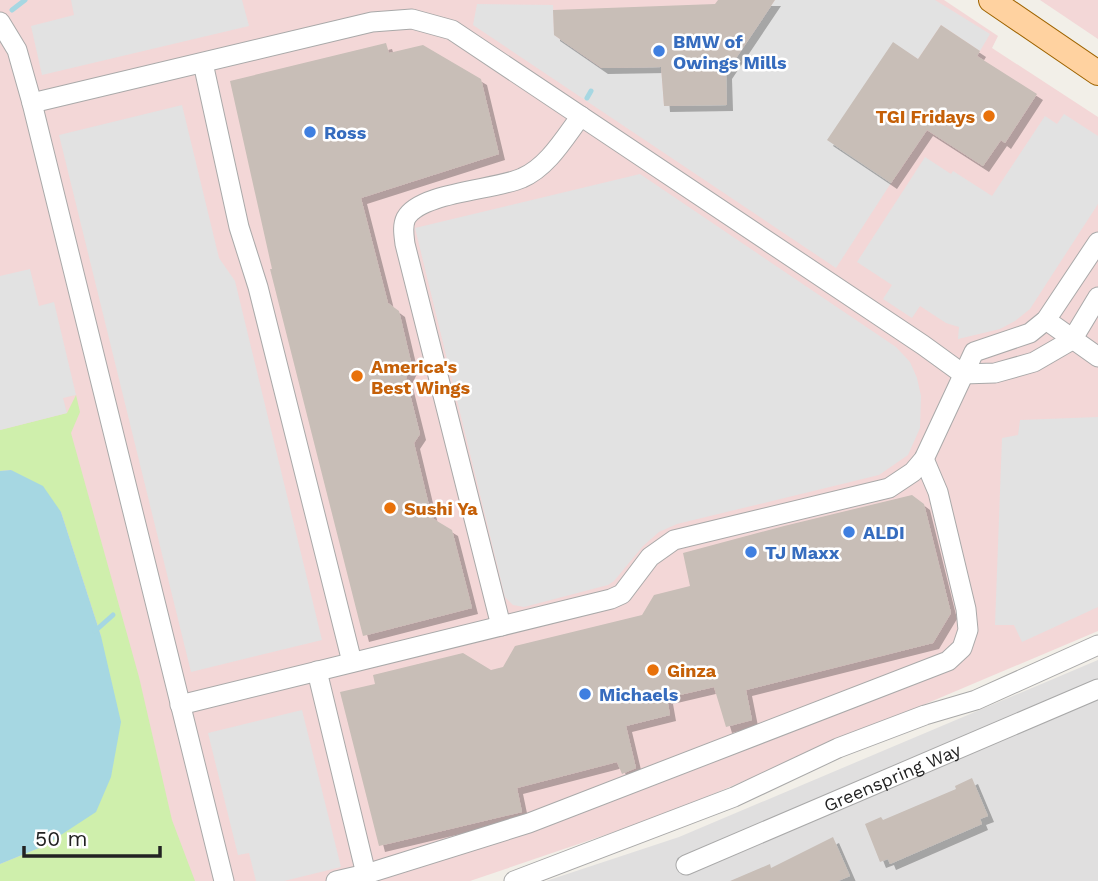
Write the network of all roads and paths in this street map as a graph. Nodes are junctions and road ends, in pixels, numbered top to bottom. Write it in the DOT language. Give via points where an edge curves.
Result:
graph roads {
  1 [pos="991,0"];
  2 [pos="0,22"];
  3 [pos="202,63"];
  4 [pos="1098,73"];
  5 [pos="32,103"];
  6 [pos="582,116"];
  7 [pos="1098,242"];
  8 [pos="1098,297"];
  9 [pos="1046,320"];
  10 [pos="1072,340"];
  11 [pos="1098,357"];
  12 [pos="963,374"];
  13 [pos="925,459"];
  14 [pos="501,626"];
  15 [pos="1098,645"];
  16 [pos="352,663"];
  17 [pos="317,671"];
  18 [pos="1098,690"];
  19 [pos="180,705"];
  20 [pos="685,865"];
  21 [pos="366,874"];
  22 [pos="224,881"];
  23 [pos="336,881"];
  24 [pos="514,881"];
  1 -- 4 [label="main road"];
  2 -- 5 [label="street" via="17,50"];
  3 -- 5 [label="street"];
  3 -- 6 [label="street" via="372,22 412,19 452,30"];
  3 -- 16 [label="street" via="239,227 265,312"];
  5 -- 19 [label="street"];
  6 -- 12 [label="street"];
  6 -- 14 [label="street" via="533,172 416,207 403,228"];
  7 -- 9 [label="street"];
  8 -- 10 [label="street"];
  9 -- 10 [label="street"];
  9 -- 12 [label="street" via="1030,333 974,352"];
  10 -- 11 [label="street"];
  10 -- 12 [label="street" via="1034,362 995,373"];
  12 -- 13 [label="street"];
  13 -- 14 [label="street" via="889,488 674,540 650,557 622,594"];
  13 -- 21 [label="street" via="938,492 968,631 962,648 948,661 529,823"];
  14 -- 16 [label="street"];
  15 -- 24 [label="street" via="976,701 838,748 734,797"];
  16 -- 17 [label="street"];
  17 -- 19 [label="street"];
  17 -- 21 [label="street"];
  18 -- 20 [label="street, Greenspring Way"];
  19 -- 22 [label="street"];
  21 -- 23 [label="street"];
}
